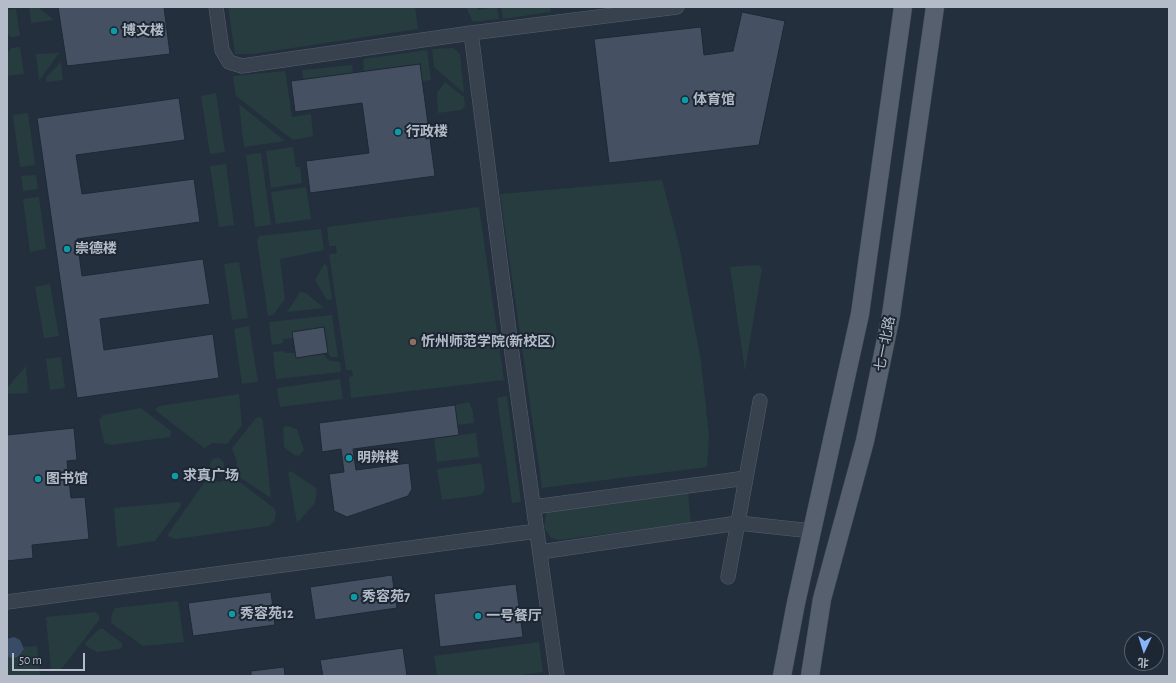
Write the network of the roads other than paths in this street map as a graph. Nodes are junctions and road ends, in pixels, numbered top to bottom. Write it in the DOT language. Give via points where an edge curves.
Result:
graph roads {
  1 [pos="216,7"];
  2 [pos="677,7"];
  3 [pos="903,7"];
  4 [pos="935,7"];
  5 [pos="471,33"];
  6 [pos="760,401"];
  7 [pos="746,478"];
  8 [pos="534,507"];
  9 [pos="738,523"];
  10 [pos="537,531"];
  11 [pos="812,531"];
  12 [pos="540,552"];
  13 [pos="728,577"];
  14 [pos="7,602"];
  15 [pos="557,676"];
  16 [pos="782,676"];
  17 [pos="810,676"];
  1 -- 5 [label="street" via="222,50 229,62 242,66"];
  2 -- 5 [label="street"];
  3 -- 11 [label="main road" via="860,314"];
  4 -- 17 [label="main road, 七一北路" via="891,316 865,441 822,600"];
  5 -- 8 [label="street"];
  6 -- 7 [label="street"];
  7 -- 8 [label="street"];
  7 -- 9 [label="street"];
  8 -- 10 [label="street"];
  9 -- 11 [label="street"];
  9 -- 12 [label="street"];
  9 -- 13 [label="street"];
  10 -- 12 [label="street"];
  10 -- 14 [label="street"];
  11 -- 16 [label="main road"];
  12 -- 15 [label="street"];
}
